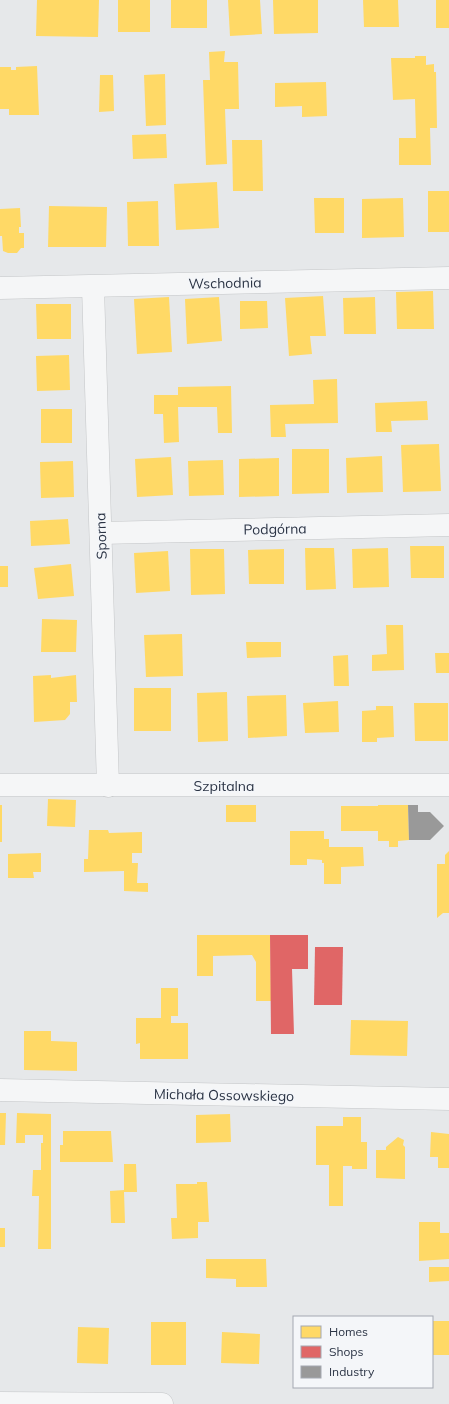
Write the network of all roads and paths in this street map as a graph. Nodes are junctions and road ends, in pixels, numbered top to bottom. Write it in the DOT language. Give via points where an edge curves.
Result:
graph roads {
  1 [pos="449,278"];
  2 [pos="93,287"];
  3 [pos="0,288"];
  4 [pos="449,525"];
  5 [pos="101,533"];
  6 [pos="0,785"];
  7 [pos="449,785"];
  8 [pos="108,786"];
  9 [pos="0,1090"];
  10 [pos="449,1099"];
  11 [pos="0,1403"];
  12 [pos="162,1404"];
  1 -- 2 [label="street, Wschodnia"];
  2 -- 3 [label="street, Wschodnia"];
  2 -- 5 [label="street, Sporna"];
  4 -- 5 [label="street, Podgórna"];
  5 -- 8 [label="street, Sporna"];
  6 -- 8 [label="street, Szpitalna"];
  7 -- 8 [label="street, Szpitalna"];
  9 -- 10 [label="street, Michała Ossowskiego"];
  11 -- 12 [label="street"];
}
